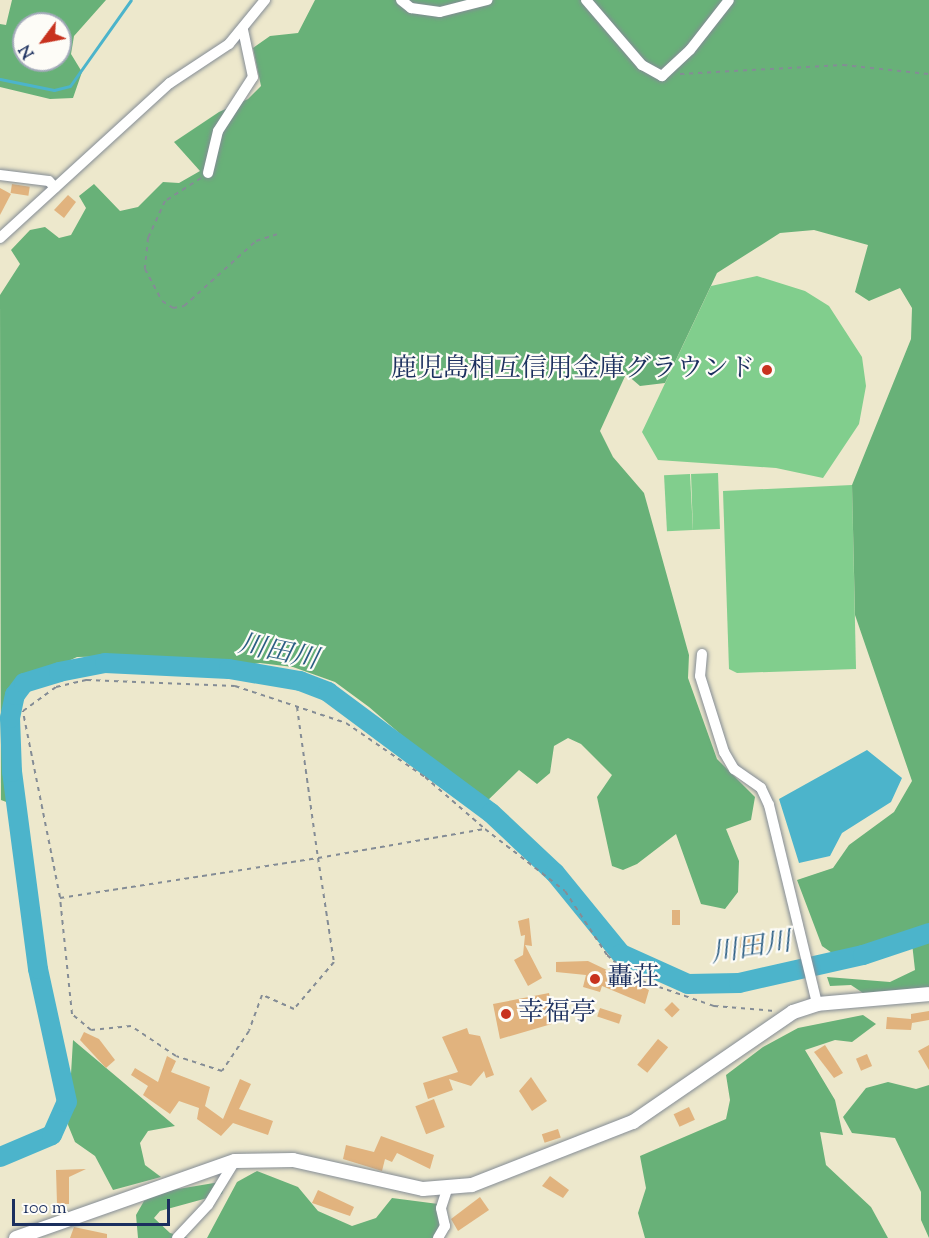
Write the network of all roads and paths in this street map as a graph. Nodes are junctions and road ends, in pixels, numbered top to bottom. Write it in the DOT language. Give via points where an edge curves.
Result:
graph roads {
  1 [pos="265,0"];
  2 [pos="401,0"];
  3 [pos="487,0"];
  4 [pos="586,0"];
  5 [pos="729,0"];
  6 [pos="243,30"];
  7 [pos="929,74"];
  8 [pos="662,76"];
  9 [pos="208,173"];
  10 [pos="0,175"];
  11 [pos="55,188"];
  12 [pos="277,234"];
  13 [pos="0,238"];
  14 [pos="702,654"];
  15 [pos="297,707"];
  16 [pos="484,829"];
  17 [pos="318,858"];
  18 [pos="60,898"];
  19 [pos="929,994"];
  20 [pos="816,999"];
  21 [pos="793,1012"];
  22 [pos="235,1161"];
  23 [pos="447,1189"];
  24 [pos="16,1238"];
  25 [pos="177,1238"];
  26 [pos="438,1238"];
  1 -- 6 [label="street"];
  2 -- 3 [label="street" via="411,8 440,12"];
  4 -- 8 [label="street" via="642,65"];
  5 -- 8 [label="street" via="690,50"];
  6 -- 9 [label="street" via="254,77 218,131"];
  6 -- 11 [label="street" via="170,83"];
  7 -- 8 [label="path" via="820,65"];
  9 -- 12 [label="path" via="165,201 148,238 145,269 162,301 173,308 184,306 256,241"];
  10 -- 11 [label="street" via="49,181"];
  11 -- 13 [label="street"];
  14 -- 20 [label="street" via="700,676 724,752 734,769 761,788 769,805"];
  15 -- 16 [label="path" via="346,723 425,777"];
  15 -- 17 [label="path"];
  15 -- 18 [label="path" via="235,686 87,680 56,687 23,711"];
  16 -- 17 [label="path"];
  16 -- 21 [label="path" via="565,891 607,955 633,978 714,1006"];
  17 -- 18 [label="path"];
  17 -- 18 [label="path" via="334,962 294,1009 262,995 249,1031 222,1071 176,1056 131,1026 91,1030 72,1014"];
  19 -- 20 [label="main road"];
  20 -- 21 [label="main road"];
  21 -- 23 [label="main road" via="633,1122 502,1176"];
  22 -- 23 [label="main road" via="293,1160 402,1185"];
  22 -- 24 [label="main road"];
  22 -- 25 [label="street" via="208,1205"];
  23 -- 26 [label="street" via="441,1208 445,1226"];
}
